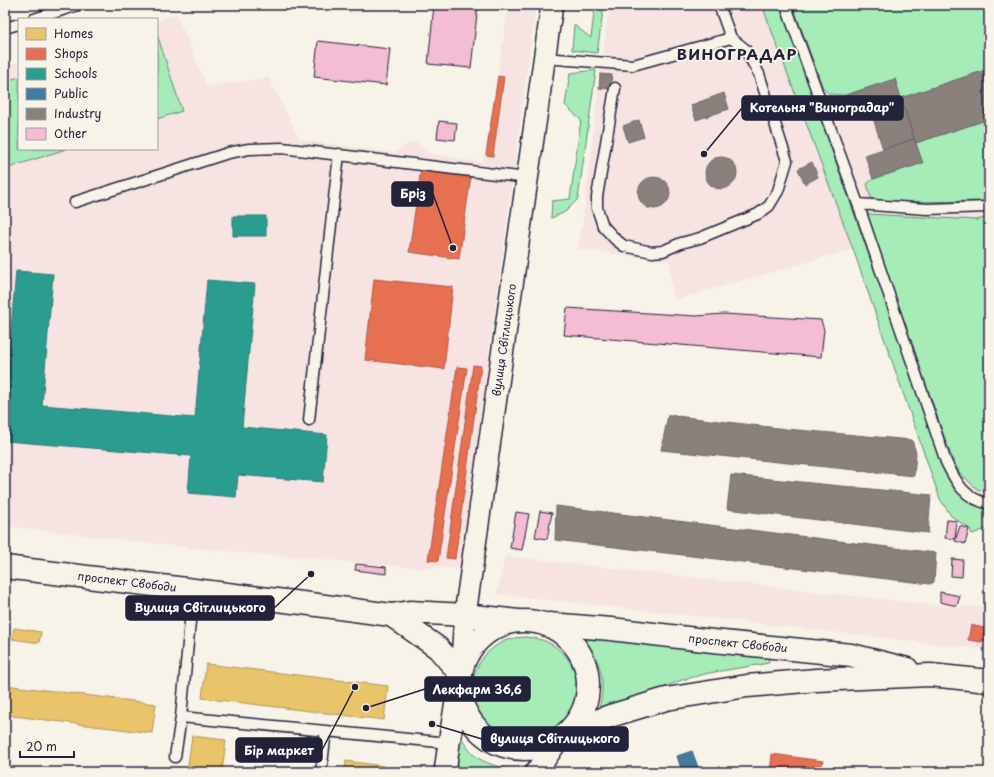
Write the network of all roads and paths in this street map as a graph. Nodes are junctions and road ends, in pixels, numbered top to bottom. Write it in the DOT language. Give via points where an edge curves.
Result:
graph roads {
  1 [pos="78,5"];
  2 [pos="552,5"];
  3 [pos="719,5"];
  4 [pos="788,5"];
  5 [pos="37,18"];
  6 [pos="18,24"];
  7 [pos="5,28"];
  8 [pos="731,38"];
  9 [pos="544,58"];
  10 [pos="615,88"];
  11 [pos="339,154"];
  12 [pos="527,178"];
  13 [pos="75,202"];
  14 [pos="858,204"];
  15 [pos="989,207"];
  16 [pos="309,420"];
  17 [pos="989,504"];
  18 [pos="5,567"];
  19 [pos="193,590"];
  20 [pos="391,615"];
  21 [pos="465,615"];
  22 [pos="518,621"];
  23 [pos="543,623"];
  24 [pos="930,675"];
  25 [pos="989,681"];
  26 [pos="459,682"];
  27 [pos="181,717"];
  28 [pos="326,732"];
  29 [pos="563,736"];
  30 [pos="449,743"];
  31 [pos="175,757"];
  32 [pos="321,772"];
  33 [pos="445,772"];
  34 [pos="536,772"];
  1 -- 5 [label="lane"];
  2 -- 9 [label="street, вулиця Світлицького"];
  3 -- 8 [label="lane"];
  4 -- 14 [label="lane" via="787,9"];
  6 -- 7 [label="lane"];
  8 -- 9 [label="lane" via="633,66"];
  8 -- 10 [label="lane" via="745,49 759,74 787,161 778,191 769,206 758,214 663,251 652,252 624,246 615,239 603,226 596,197"];
  9 -- 12 [label="street, вулиця Світлицького"];
  11 -- 12 [label="lane"];
  11 -- 13 [label="lane" via="282,148 242,150"];
  11 -- 16 [label="lane"];
  12 -- 21 [label="street, вулиця Світлицького"];
  14 -- 15 [label="lane" via="928,209"];
  14 -- 17 [label="lane" via="946,462 960,488 978,501"];
  18 -- 19 [label="street, проспект Свободи"];
  19 -- 20 [label="street, проспект Свободи"];
  19 -- 27 [label="lane"];
  20 -- 21 [label="street, проспект Свободи" via="410,612"];
  20 -- 26 [label="street, проспект Свободи" via="438,648"];
  21 -- 22 [label="street, проспект Свободи"];
  21 -- 26 [label="street, вулиця Світлицького"];
  22 -- 23 [label="street"];
  22 -- 26 [label="street" via="506,623 480,638 469,653"];
  23 -- 24 [label="street, проспект Свободи" via="851,655"];
  23 -- 29 [label="street" via="567,636 576,646 587,670 589,684 584,710 577,722"];
  24 -- 25 [label="street, проспект Свободи"];
  24 -- 29 [label="street, проспект Свободи" via="747,686 666,699 610,716"];
  26 -- 29 [label="street" via="467,714 483,735 494,742 519,750 533,749 546,746"];
  26 -- 30 [label="street, вулиця Світлицького"];
  27 -- 28 [label="lane"];
  27 -- 31 [label="lane"];
  28 -- 30 [label="lane"];
  28 -- 32 [label="lane"];
  29 -- 34 [label="street"];
  30 -- 33 [label="street, вулиця Світлицького"];
}
